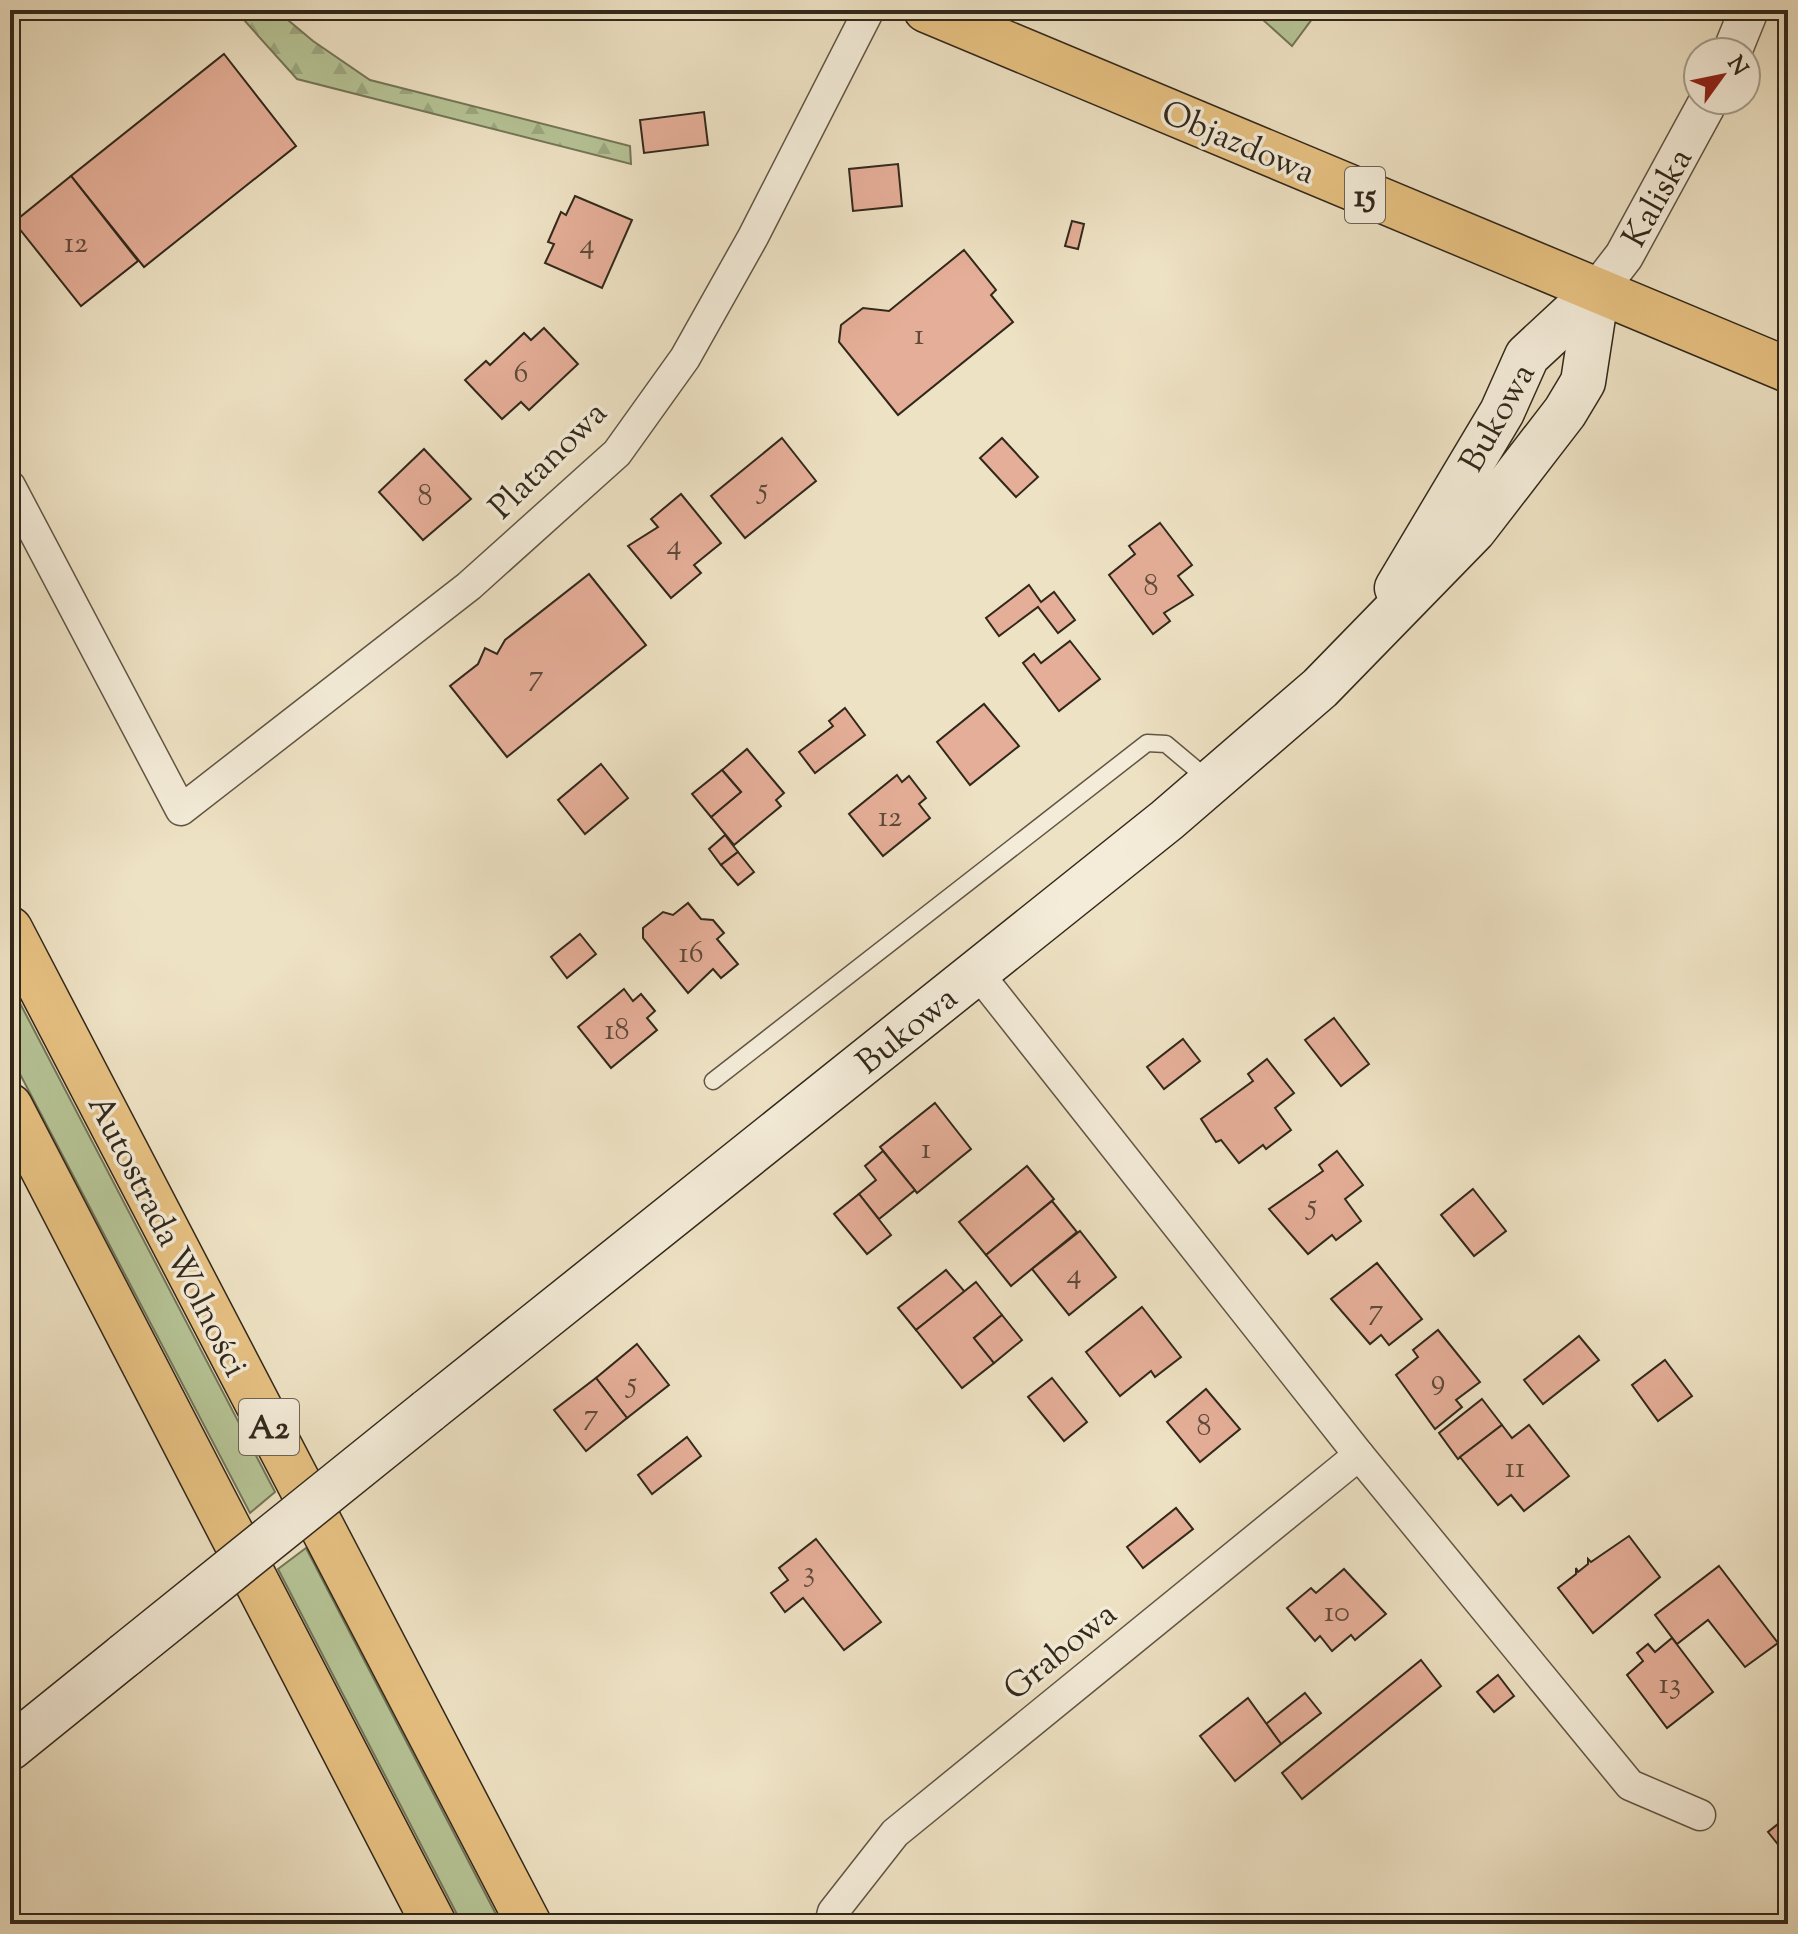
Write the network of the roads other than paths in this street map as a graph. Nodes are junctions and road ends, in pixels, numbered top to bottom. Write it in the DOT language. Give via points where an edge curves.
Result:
graph roads {
  1 [pos="869,10"];
  2 [pos="926,10"];
  3 [pos="1749,10"];
  4 [pos="1738,36"];
  5 [pos="1700,116"];
  6 [pos="1597,291"];
  7 [pos="1788,370"];
  8 [pos="10,486"];
  9 [pos="1372,632"];
  10 [pos="1211,782"];
  11 [pos="10,929"];
  12 [pos="977,972"];
  13 [pos="713,1081"];
  14 [pos="10,1106"];
  15 [pos="1359,1455"];
  16 [pos="10,1748"];
  17 [pos="1700,1815"];
  18 [pos="434,1924"];
  19 [pos="529,1924"];
  20 [pos="830,1924"];
  1 -- 8 [label="street, Platanowa" via="685,358 617,453 469,586 181,810"];
  2 -- 6 [label="main road, Objazdowa / 15"];
  3 -- 4 [label="street"];
  5 -- 6 [label="street, Kaliska" via="1624,256"];
  6 -- 7 [label="main road, 15"];
  6 -- 9 [label="main road, Bukowa" via="1527,356 1502,412"];
  6 -- 9 [label="main road, Bukowa" via="1583,382 1565,412 1474,530"];
  9 -- 10 [label="main road, Bukowa" via="1320,688"];
  10 -- 12 [label="main road, Bukowa"];
  10 -- 13 [label="lane" via="1176,750 1157,741 1147,743"];
  11 -- 19 [label="main road, Autostrada Wolności / A2"];
  12 -- 15 [label="street"];
  12 -- 16 [label="main road, Bukowa, bridge"];
  14 -- 18 [label="main road, A2"];
  15 -- 17 [label="street" via="1630,1785"];
  15 -- 20 [label="street, Grabowa" via="895,1833 833,1912"];
}
